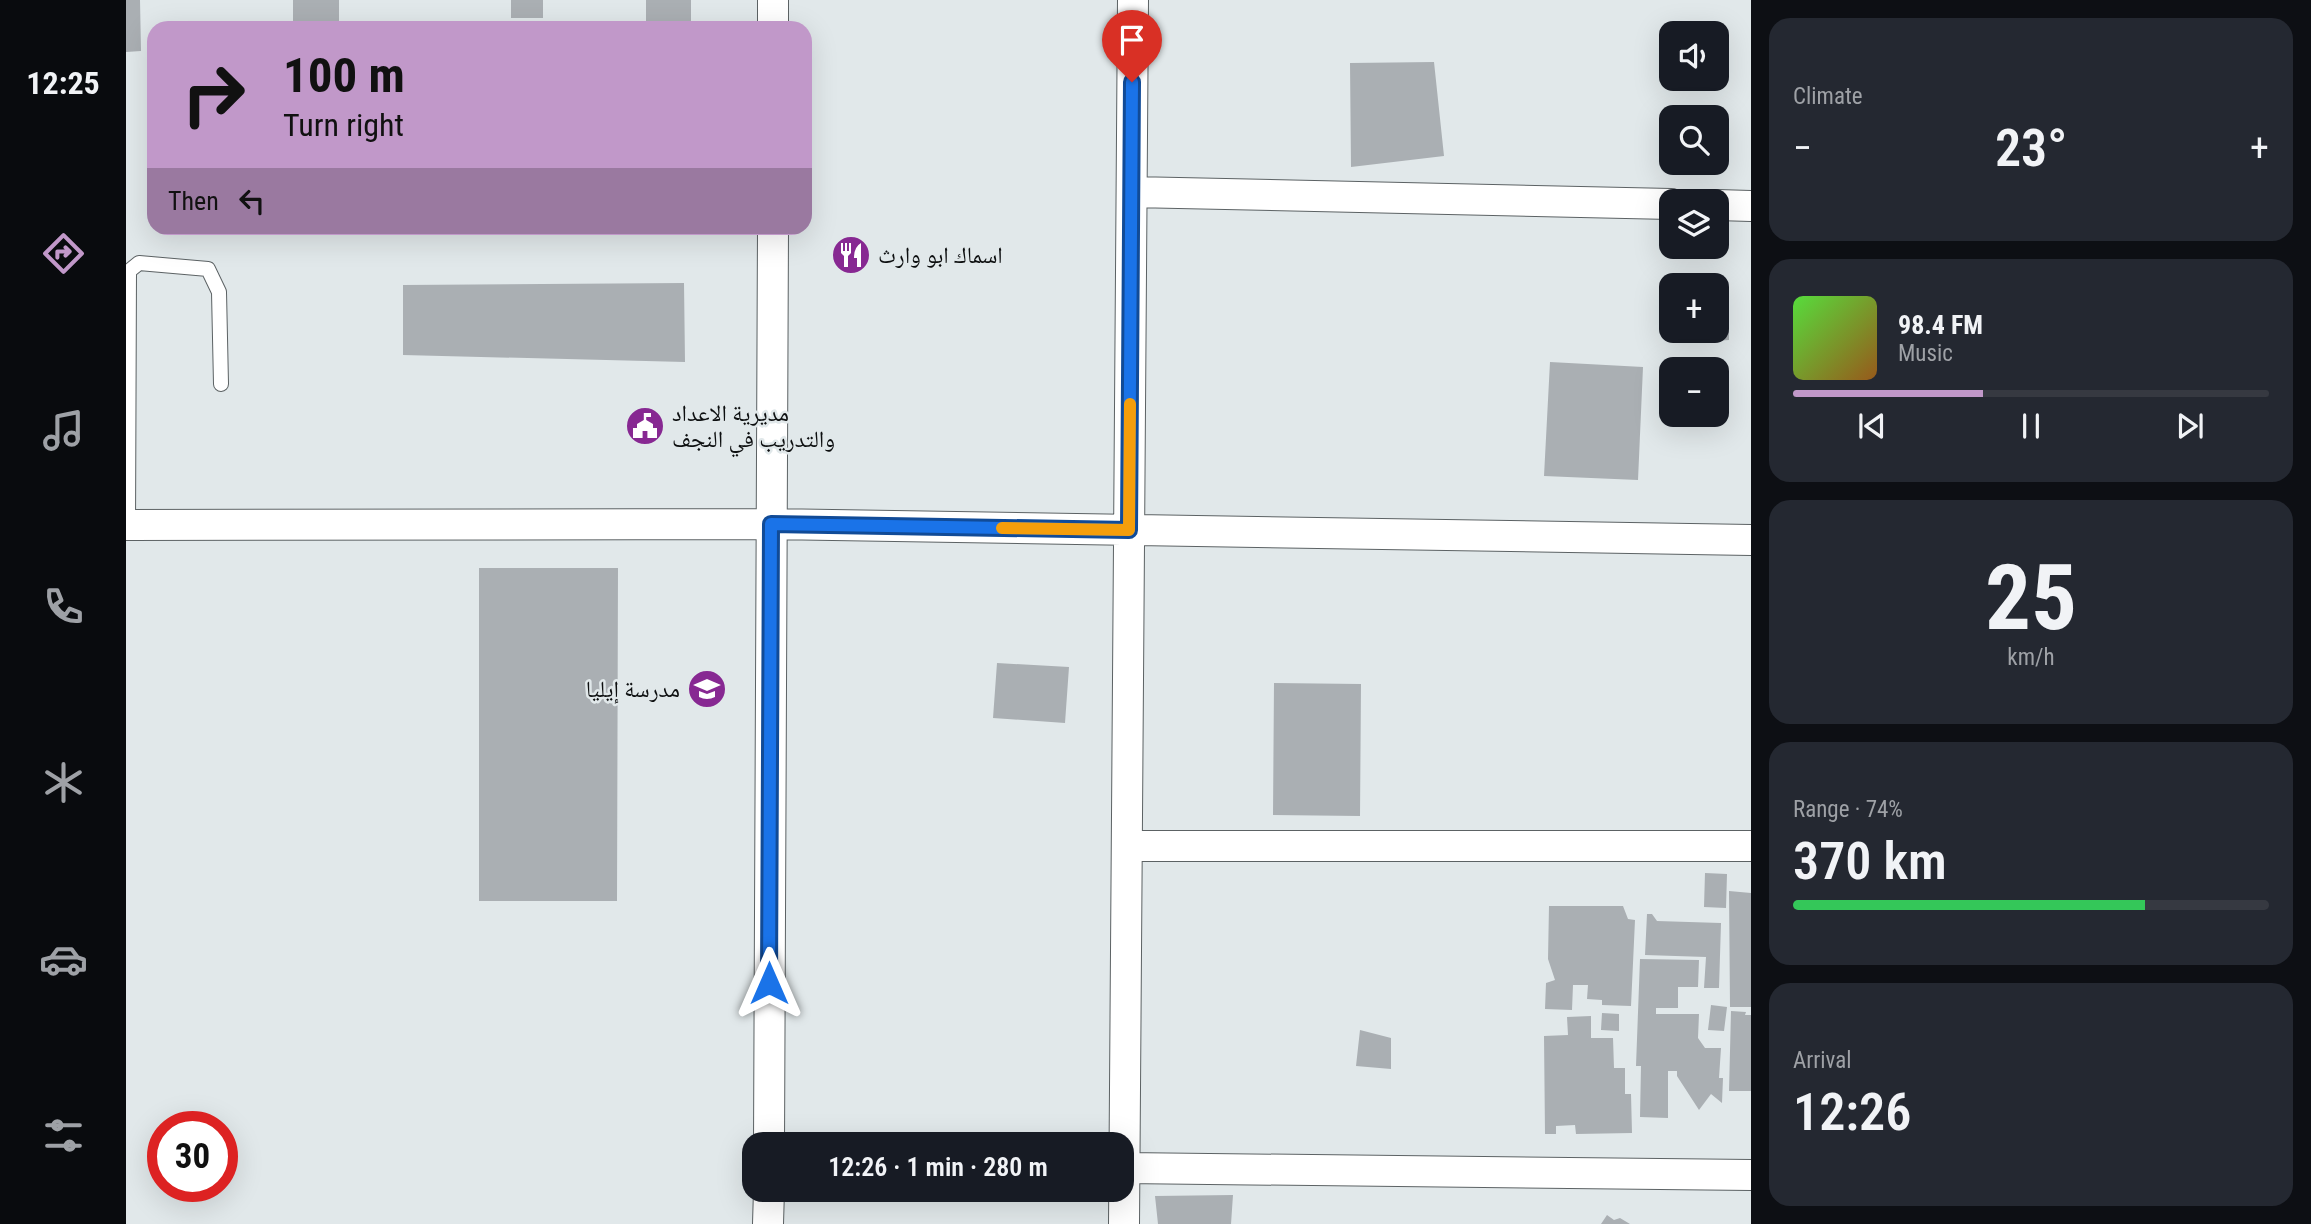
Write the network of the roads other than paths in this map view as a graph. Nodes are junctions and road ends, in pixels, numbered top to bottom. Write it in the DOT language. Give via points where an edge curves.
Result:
graph roads {
  1 [pos="774,0"];
  2 [pos="1133,0"];
  3 [pos="773,21"];
  4 [pos="1132,192"];
  5 [pos="1659,204"];
  6 [pos="1729,205"];
  7 [pos="1751,206"];
  8 [pos="773,235"];
  9 [pos="221,384"];
  10 [pos="771,524"];
  11 [pos="127,525"];
  12 [pos="1129,530"];
  13 [pos="1751,540"];
  14 [pos="1127,846"];
  15 [pos="1751,846"];
  16 [pos="769,1132"];
  17 [pos="1125,1132"];
  18 [pos="1134,1168"];
  19 [pos="1751,1175"];
  20 [pos="769,1202"];
  21 [pos="1124,1202"];
  22 [pos="768,1224"];
  23 [pos="1124,1224"];
  1 -- 3 [label="street"];
  2 -- 4 [label="street"];
  4 -- 5 [label="street"];
  4 -- 12 [label="street"];
  6 -- 7 [label="street"];
  8 -- 10 [label="street"];
  9 -- 11 [label="lane" via="219,292 208,269 139,263 129,271"];
  10 -- 11 [label="street"];
  10 -- 12 [label="street"];
  10 -- 16 [label="street"];
  12 -- 13 [label="street"];
  12 -- 14 [label="street"];
  14 -- 15 [label="street"];
  14 -- 17 [label="street"];
  18 -- 19 [label="street"];
  20 -- 22 [label="street"];
  21 -- 23 [label="street"];
}
